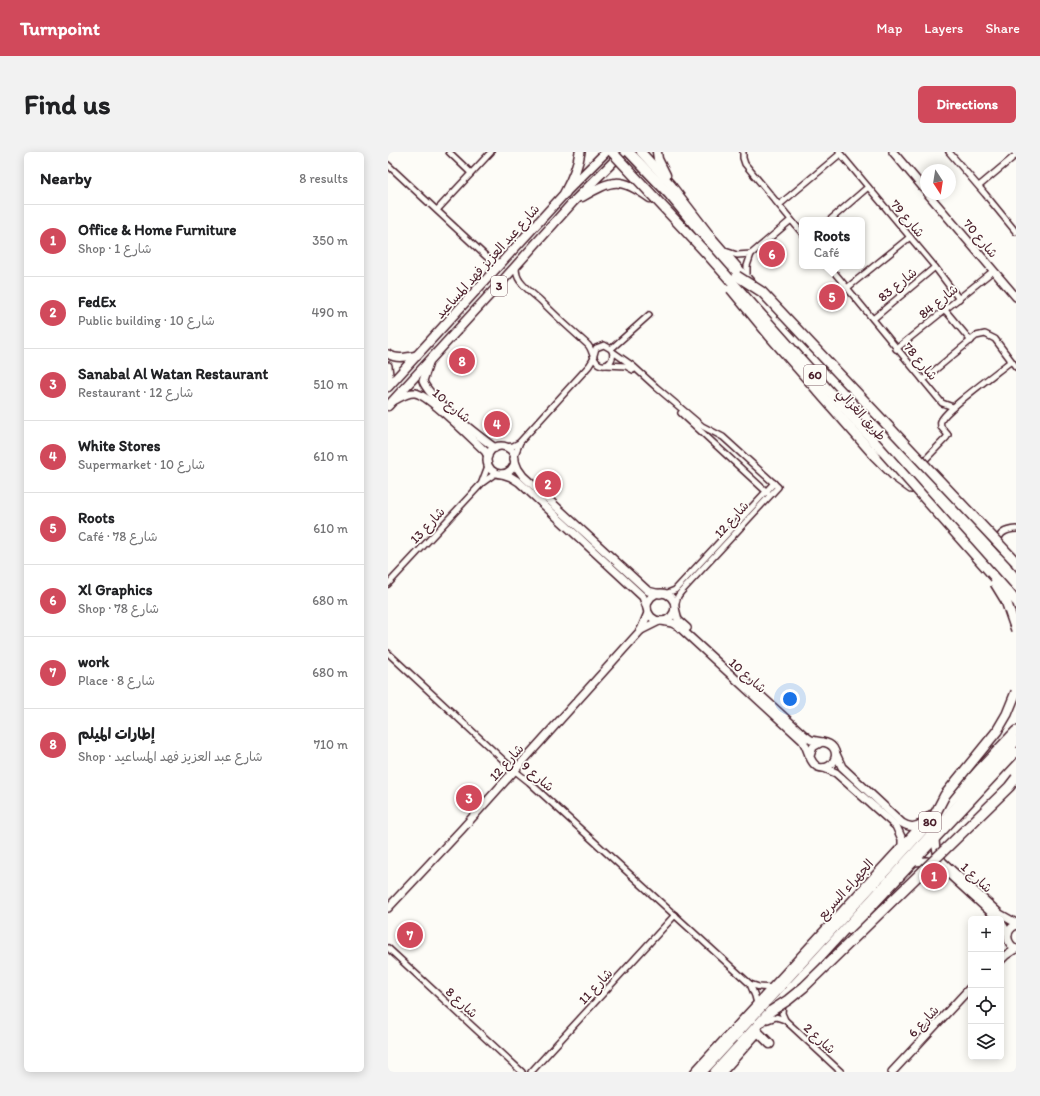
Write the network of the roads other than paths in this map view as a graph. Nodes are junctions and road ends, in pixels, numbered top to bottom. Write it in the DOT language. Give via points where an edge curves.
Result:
graph roads {
  1 [pos="449,152"];
  2 [pos="491,152"];
  3 [pos="580,152"];
  4 [pos="606,152"];
  5 [pos="623,152"];
  6 [pos="629,152"];
  7 [pos="642,152"];
  8 [pos="657,152"];
  9 [pos="743,152"];
  10 [pos="893,152"];
  11 [pos="840,153"];
  12 [pos="952,153"];
  13 [pos="1016,155"];
  14 [pos="613,156"];
  15 [pos="388,165"];
  16 [pos="471,173"];
  17 [pos="920,184"];
  18 [pos="671,185"];
  19 [pos="979,186"];
  20 [pos="868,187"];
  21 [pos="565,193"];
  22 [pos="650,198"];
  23 [pos="933,200"];
  24 [pos="573,202"];
  25 [pos="779,206"];
  26 [pos="437,210"];
  27 [pos="833,217"];
  28 [pos="792,220"];
  29 [pos="799,229"];
  30 [pos="1016,232"];
  31 [pos="910,237"];
  32 [pos="724,251"];
  33 [pos="751,254"];
  34 [pos="708,255"];
  35 [pos="488,259"];
  36 [pos="502,263"];
  37 [pos="516,267"];
  38 [pos="935,267"];
  39 [pos="831,269"];
  40 [pos="993,271"];
  41 [pos="493,273"];
  42 [pos="737,276"];
  43 [pos="505,278"];
  44 [pos="747,278"];
  45 [pos="519,280"];
  46 [pos="847,288"];
  47 [pos="478,289"];
  48 [pos="1015,294"];
  49 [pos="959,299"];
  50 [pos="945,310"];
  51 [pos="649,316"];
  52 [pos="873,319"];
  53 [pos="451,338"];
  54 [pos="971,340"];
  55 [pos="589,345"];
  56 [pos="598,347"];
  57 [pos="896,349"];
  58 [pos="612,350"];
  59 [pos="388,354"];
  60 [pos="417,355"];
  61 [pos="594,357"];
  62 [pos="429,362"];
  63 [pos="1011,362"];
  64 [pos="604,365"];
  65 [pos="388,366"];
  66 [pos="1016,367"];
  67 [pos="587,369"];
  68 [pos="923,380"];
  69 [pos="388,381"];
  70 [pos="388,387"];
  71 [pos="390,403"];
  72 [pos="953,407"];
  73 [pos="723,437"];
  74 [pos="520,442"];
  75 [pos="714,444"];
  76 [pos="505,447"];
  77 [pos="494,448"];
  78 [pos="488,456"];
  79 [pos="514,458"];
  80 [pos="488,466"];
  81 [pos="921,471"];
  82 [pos="499,474"];
  83 [pos="482,483"];
  84 [pos="911,488"];
  85 [pos="768,493"];
  86 [pos="1016,529"];
  87 [pos="1016,562"];
  88 [pos="984,565"];
  89 [pos="1010,570"];
  90 [pos="1016,578"];
  91 [pos="388,584"];
  92 [pos="1016,587"];
  93 [pos="662,594"];
  94 [pos="1016,601"];
  95 [pos="1016,605"];
  96 [pos="675,607"];
  97 [pos="648,611"];
  98 [pos="660,621"];
  99 [pos="641,630"];
  100 [pos="1016,630"];
  101 [pos="388,653"];
  102 [pos="725,667"];
  103 [pos="1016,692"];
  104 [pos="1016,725"];
  105 [pos="1016,730"];
  106 [pos="822,742"];
  107 [pos="1016,742"];
  108 [pos="1016,752"];
  109 [pos="836,754"];
  110 [pos="810,756"];
  111 [pos="824,768"];
  112 [pos="514,770"];
  113 [pos="1016,778"];
  114 [pos="928,821"];
  115 [pos="935,839"];
  116 [pos="902,846"];
  117 [pos="914,862"];
  118 [pos="388,908"];
  119 [pos="675,915"];
  120 [pos="995,916"];
  121 [pos="1016,924"];
  122 [pos="1004,927"];
  123 [pos="1008,934"];
  124 [pos="1014,947"];
  125 [pos="388,948"];
  126 [pos="1004,953"];
  127 [pos="1004,956"];
  128 [pos="750,984"];
  129 [pos="772,988"];
  130 [pos="970,988"];
  131 [pos="968,995"];
  132 [pos="783,1001"];
  133 [pos="757,1004"];
  134 [pos="769,1016"];
  135 [pos="785,1020"];
  136 [pos="758,1032"];
  137 [pos="770,1044"];
  138 [pos="715,1058"];
  139 [pos="522,1072"];
  140 [pos="531,1072"];
  141 [pos="696,1072"];
  142 [pos="702,1072"];
  143 [pos="715,1072"];
  144 [pos="722,1072"];
  145 [pos="841,1072"];
  146 [pos="892,1072"];
  147 [pos="898,1072"];
  1 -- 16 [label="street"];
  2 -- 16 [label="street"];
  3 -- 21 [label="highway" via="575,172"];
  4 -- 14 [label="main road, طريق الغزالي"];
  4 -- 21 [label="main road, شارع عبد العزيز فهد المساعيد / 3"];
  5 -- 14 [label="main road, شارع عبد العزيز فهد المساعيد / 3"];
  6 -- 42 [label="highway, طريق الغزالي / 60" via="669,194"];
  7 -- 18 [label="main road, طريق الغزالي"];
  8 -- 18 [label="main road"];
  9 -- 25 [label="street" via="745,164"];
  10 -- 17 [label="street"];
  11 -- 20 [label="street, شارع 79"];
  11 -- 25 [label="street"];
  12 -- 19 [label="street"];
  13 -- 19 [label="street"];
  14 -- 22 [label="main road, طريق الغزالي"];
  14 -- 24 [label="main road, شارع عبد العزيز فهد المساعيد / 3"];
  14 -- 34 [label="highway, طريق الغزالي / 60, bridge"];
  15 -- 26 [label="street"];
  16 -- 26 [label="street"];
  18 -- 32 [label="main road, طريق الغزالي"];
  19 -- 30 [label="street"];
  20 -- 27 [label="street"];
  20 -- 31 [label="street, شارع 79"];
  21 -- 36 [label="main road, شارع عبد العزيز فهد المساعيد / 3"];
  22 -- 24 [label="main road" via="631,185 616,183 600,186"];
  22 -- 84 [label="main road, طريق الغزالي"];
  23 -- 40 [label="street, شارع 70"];
  24 -- 37 [label="main road, شارع عبد العزيز فهد المساعيد / 3"];
  25 -- 28 [label="street"];
  26 -- 35 [label="street"];
  28 -- 29 [label="street"];
  28 -- 33 [label="street"];
  31 -- 38 [label="street, شارع 79"];
  31 -- 46 [label="street"];
  32 -- 33 [label="street" via="737,256"];
  32 -- 44 [label="main road, طريق الغزالي"];
  33 -- 44 [label="street"];
  34 -- 84 [label="highway, bridge" via="734,293 875,456"];
  34 -- 88 [label="highway, طريق الغزالي / 60, bridge"];
  35 -- 36 [label="street"];
  35 -- 41 [label="street"];
  36 -- 41 [label="main road, شارع عبد العزيز فهد المساعيد / 3"];
  37 -- 43 [label="main road, شارع عبد العزيز فهد المساعيد / 3"];
  37 -- 45 [label="street"];
  38 -- 49 [label="street, شارع 79"];
  38 -- 52 [label="street, شارع 83"];
  39 -- 46 [label="street, شارع 78"];
  40 -- 48 [label="street, شارع 70"];
  40 -- 49 [label="street, شارع 84"];
  41 -- 47 [label="main road, شارع عبد العزيز فهد المساعيد / 3"];
  42 -- 87 [label="highway, bridge" via="762,292"];
  42 -- 92 [label="highway, طريق الغزالي / 60, bridge"];
  43 -- 45 [label="street"];
  43 -- 53 [label="main road, شارع عبد العزيز فهد المساعيد / 3"];
  44 -- 81 [label="main road, طريق الغزالي"];
  45 -- 55 [label="street"];
  46 -- 52 [label="street, شارع 78"];
  47 -- 53 [label="main road" via="484,288 485,295 454,328"];
  47 -- 60 [label="main road, شارع عبد العزيز فهد المساعيد / 3"];
  49 -- 50 [label="street, شارع 84"];
  50 -- 54 [label="street"];
  50 -- 57 [label="street, شارع 84"];
  51 -- 58 [label="street"];
  52 -- 57 [label="street, شارع 78"];
  53 -- 62 [label="main road, شارع عبد العزيز فهد المساعيد / 3"];
  54 -- 63 [label="street" via="985,334 995,339"];
  54 -- 68 [label="street"];
  55 -- 56 [label="street"];
  55 -- 61 [label="street"];
  56 -- 58 [label="street" via="606,346"];
  56 -- 61 [label="street"];
  57 -- 68 [label="street, شارع 78"];
  58 -- 64 [label="street" via="611,362"];
  58 -- 73 [label="street" via="702,426"];
  59 -- 60 [label="street" via="396,358"];
  60 -- 70 [label="main road, شارع عبد العزيز فهد المساعيد / 3"];
  61 -- 64 [label="street" via="597,363"];
  61 -- 67 [label="street"];
  62 -- 71 [label="main road, شارع عبد العزيز فهد المساعيد / 3"];
  62 -- 77 [label="street, شارع 10" via="423,381 427,390"];
  63 -- 66 [label="street"];
  63 -- 72 [label="street"];
  64 -- 67 [label="street"];
  64 -- 75 [label="street" via="631,368"];
  65 -- 69 [label="street"];
  67 -- 74 [label="street"];
  68 -- 72 [label="street, شارع 78" via="942,402"];
  71 -- 78 [label="street, شارع 10" via="409,394 424,397"];
  72 -- 81 [label="street" via="941,422 941,427 948,435 921,464"];
  73 -- 75 [label="street"];
  73 -- 85 [label="street, شارع 12" via="776,485"];
  74 -- 76 [label="street"];
  74 -- 79 [label="street"];
  75 -- 85 [label="street"];
  76 -- 77 [label="street"];
  76 -- 79 [label="street" via="512,452"];
  77 -- 78 [label="street"];
  78 -- 80 [label="street"];
  79 -- 82 [label="street" via="511,469"];
  79 -- 93 [label="street" via="518,469 529,481 648,591"];
  80 -- 82 [label="street"];
  80 -- 83 [label="street, شارع 13"];
  81 -- 89 [label="main road, طريق الغزالي"];
  82 -- 83 [label="street, شارع 13"];
  82 -- 97 [label="street" via="519,482 643,597"];
  83 -- 91 [label="street, شارع 13"];
  84 -- 95 [label="main road, طريق الغزالي"];
  85 -- 93 [label="street, شارع 12" via="675,590"];
  85 -- 96 [label="street, شارع 12" via="681,592"];
  86 -- 89 [label="street" via="1006,531 998,541"];
  88 -- 94 [label="highway, طريق الغزالي / 60, bridge"];
  88 -- 100 [label="highway, bridge" via="1006,601"];
  89 -- 90 [label="main road, طريق الغزالي"];
  93 -- 96 [label="street" via="672,599"];
  93 -- 97 [label="street" via="656,594 649,600"];
  96 -- 98 [label="street" via="672,616"];
  96 -- 102 [label="street, شارع 10" via="680,622"];
  97 -- 98 [label="street" via="655,620"];
  97 -- 99 [label="street, شارع 12"];
  98 -- 99 [label="street, شارع 12"];
  98 -- 102 [label="street, شارع 10" via="678,626"];
  99 -- 112 [label="street, شارع 12"];
  101 -- 112 [label="street, شارع 9"];
  102 -- 106 [label="street, شارع 10" via="804,735 811,740"];
  102 -- 110 [label="street, شارع 10" via="802,740"];
  103 -- 114 [label="highway, bridge" via="997,731 944,795"];
  104 -- 114 [label="main road, الجهراء السريع"];
  105 -- 114 [label="highway, الجهراء السريع / 80, bridge"];
  106 -- 109 [label="street" via="831,745"];
  106 -- 110 [label="street" via="813,747"];
  107 -- 134 [label="highway, الجهراء السريع / 80"];
  108 -- 115 [label="main road, الجهراء السريع"];
  109 -- 111 [label="street" via="832,763"];
  109 -- 114 [label="street" via="842,767 906,826 917,826"];
  110 -- 111 [label="street" via="814,764"];
  111 -- 116 [label="street" via="836,773 896,826 902,839"];
  112 -- 118 [label="street, شارع 12"];
  112 -- 119 [label="street, شارع 9"];
  113 -- 134 [label="highway, bridge" via="804,987"];
  114 -- 116 [label="main road, الجهراء السريع"];
  114 -- 138 [label="highway, الجهراء السريع / 80"];
  115 -- 117 [label="main road, الجهراء السريع"];
  115 -- 121 [label="street, شارع 1" via="936,850 943,862 1000,914"];
  116 -- 129 [label="main road, الجهراء السريع"];
  117 -- 120 [label="street, شارع 1" via="927,861 941,866"];
  117 -- 132 [label="main road, الجهراء السريع"];
  119 -- 128 [label="street, شارع 9"];
  119 -- 140 [label="street, شارع 11"];
  121 -- 123 [label="street"];
  122 -- 123 [label="street"];
  123 -- 124 [label="street"];
  124 -- 126 [label="street"];
  124 -- 127 [label="street"];
  125 -- 139 [label="street, شارع 8"];
  128 -- 129 [label="street"];
  128 -- 133 [label="street"];
  129 -- 133 [label="main road, الجهراء السريع"];
  130 -- 146 [label="street, شارع 6"];
  131 -- 147 [label="street, شارع 6"];
  132 -- 134 [label="main road, الجهراء السريع"];
  132 -- 135 [label="street, شارع 2"];
  133 -- 141 [label="main road, الجهراء السريع"];
  134 -- 135 [label="street, شارع 2"];
  134 -- 136 [label="main road, الجهراء السريع"];
  134 -- 143 [label="highway, الجهراء السريع / 80"];
  135 -- 145 [label="street, شارع 2"];
  136 -- 137 [label="main road"];
  136 -- 144 [label="main road, الجهراء السريع"];
  138 -- 141 [label="highway"];
  138 -- 142 [label="highway, الجهراء السريع / 80"];
}
